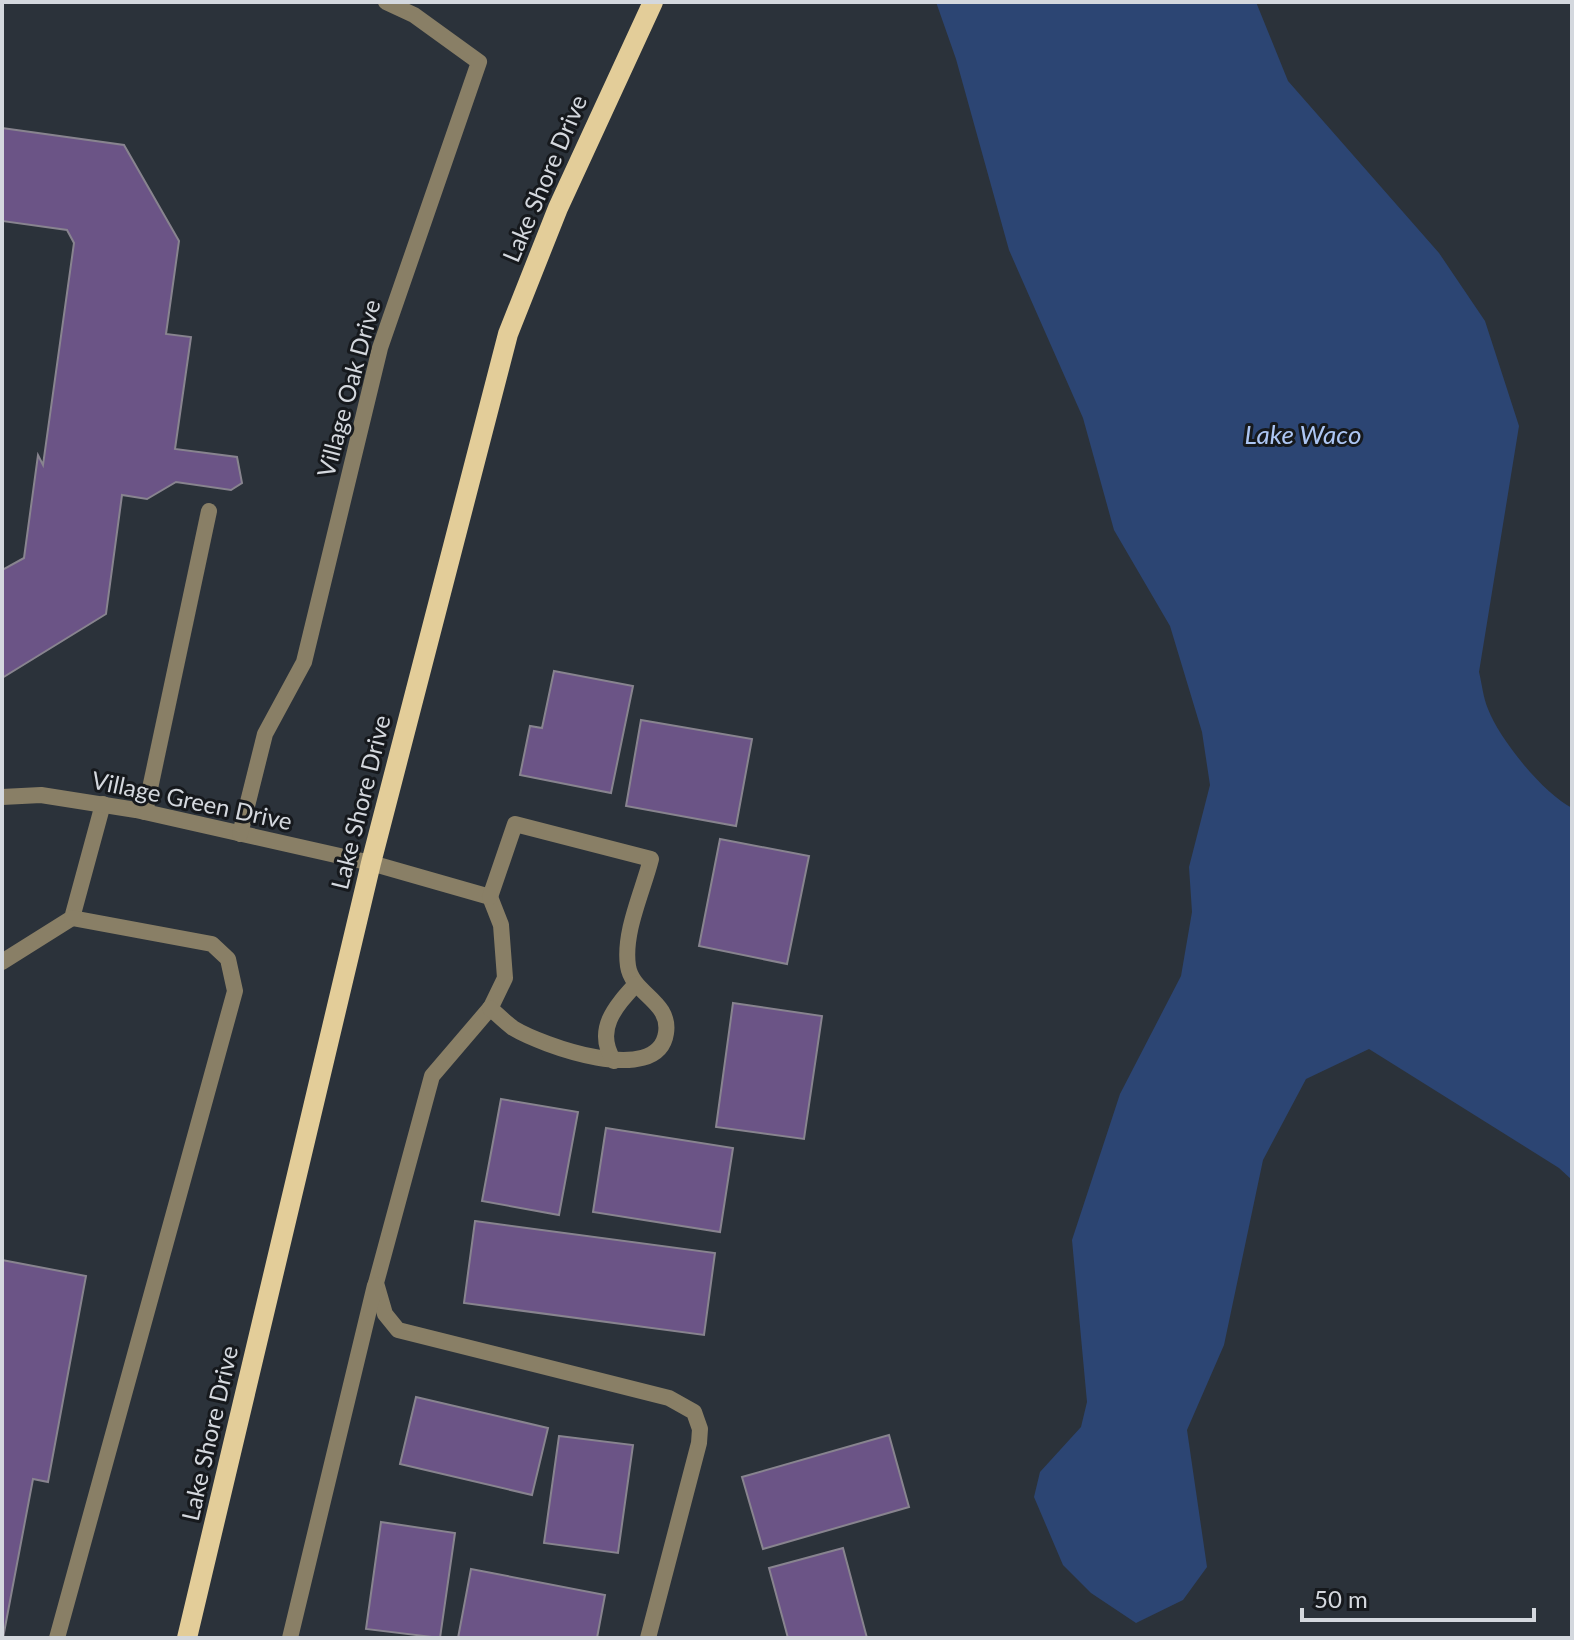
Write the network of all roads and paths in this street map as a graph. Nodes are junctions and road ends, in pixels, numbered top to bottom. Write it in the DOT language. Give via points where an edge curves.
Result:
graph roads {
  1 [pos="386,2"];
  2 [pos="653,2"];
  3 [pos="209,511"];
  4 [pos="2,797"];
  5 [pos="103,804"];
  6 [pos="145,812"];
  7 [pos="240,834"];
  8 [pos="371,863"];
  9 [pos="490,897"];
  10 [pos="72,918"];
  11 [pos="2,962"];
  12 [pos="636,984"];
  13 [pos="490,1008"];
  14 [pos="614,1061"];
  15 [pos="376,1283"];
  16 [pos="57,1638"];
  17 [pos="187,1638"];
  18 [pos="290,1638"];
  19 [pos="648,1638"];
  1 -- 7 [label="street, Village Oak Drive" via="414,15 479,62 380,348 304,662 265,734"];
  2 -- 8 [label="main road, Lake Shore Drive" via="558,208 508,334"];
  3 -- 6 [label="street"];
  4 -- 5 [label="street, Village Green Drive" via="41,795"];
  5 -- 6 [label="street, Village Green Drive"];
  5 -- 10 [label="street"];
  6 -- 7 [label="street, Village Green Drive"];
  7 -- 8 [label="street, Village Green Drive"];
  8 -- 9 [label="street, Village Green Drive"];
  8 -- 17 [label="main road, Lake Shore Drive"];
  9 -- 12 [label="street" via="515,824 651,859 630,939 628,967"];
  9 -- 13 [label="street" via="501,925 505,978"];
  10 -- 11 [label="street"];
  10 -- 16 [label="street" via="212,944 228,959 235,991"];
  12 -- 14 [label="street" via="608,1019 605,1031"];
  12 -- 14 [label="street" via="660,1006 666,1033 650,1055"];
  13 -- 14 [label="street" via="538,1040"];
  13 -- 15 [label="street" via="432,1076"];
  15 -- 18 [label="street"];
  15 -- 19 [label="street" via="385,1314 398,1330 669,1398 694,1412 699,1443"];
}
